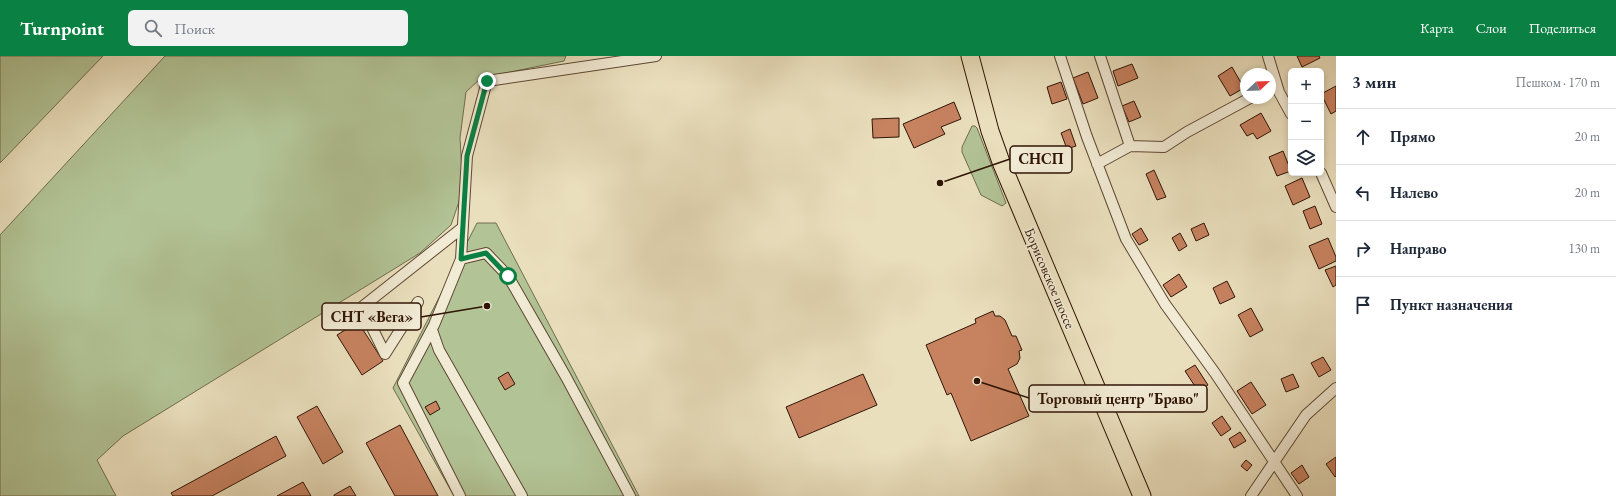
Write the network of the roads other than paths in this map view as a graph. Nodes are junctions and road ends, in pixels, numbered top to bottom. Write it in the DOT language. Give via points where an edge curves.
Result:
graph roads {
  1 [pos="656,56"];
  2 [pos="970,56"];
  3 [pos="1060,56"];
  4 [pos="1100,56"];
  5 [pos="1268,56"];
  6 [pos="1270,68"];
  7 [pos="1276,84"];
  8 [pos="1240,103"];
  9 [pos="1288,108"];
  10 [pos="1130,146"];
  11 [pos="1097,164"];
  12 [pos="1322,176"];
  13 [pos="1336,206"];
  14 [pos="462,228"];
  15 [pos="461,259"];
  16 [pos="418,302"];
  17 [pos="432,330"];
  18 [pos="1336,388"];
  19 [pos="1274,462"];
  20 [pos="460,496"];
  21 [pos="522,496"];
  22 [pos="630,496"];
  23 [pos="1142,496"];
  24 [pos="1251,496"];
  25 [pos="1297,496"];
  1 -- 14 [label="street" via="487,81 467,156"];
  2 -- 23 [label="main road, Борисовское шоссе" via="1001,162"];
  3 -- 11 [label="street"];
  4 -- 10 [label="street"];
  5 -- 6 [label="street"];
  7 -- 9 [label="street"];
  8 -- 10 [label="street" via="1164,147"];
  10 -- 11 [label="street"];
  11 -- 19 [label="street" via="1126,238 1165,304"];
  12 -- 13 [label="street"];
  14 -- 15 [label="street"];
  14 -- 16 [label="street" via="362,307 385,354"];
  15 -- 17 [label="street"];
  15 -- 22 [label="street" via="486,253 508,276"];
  17 -- 20 [label="street" via="403,383"];
  17 -- 21 [label="street" via="440,350"];
  18 -- 19 [label="street" via="1306,415"];
  19 -- 24 [label="street"];
  19 -- 25 [label="street"];
}
